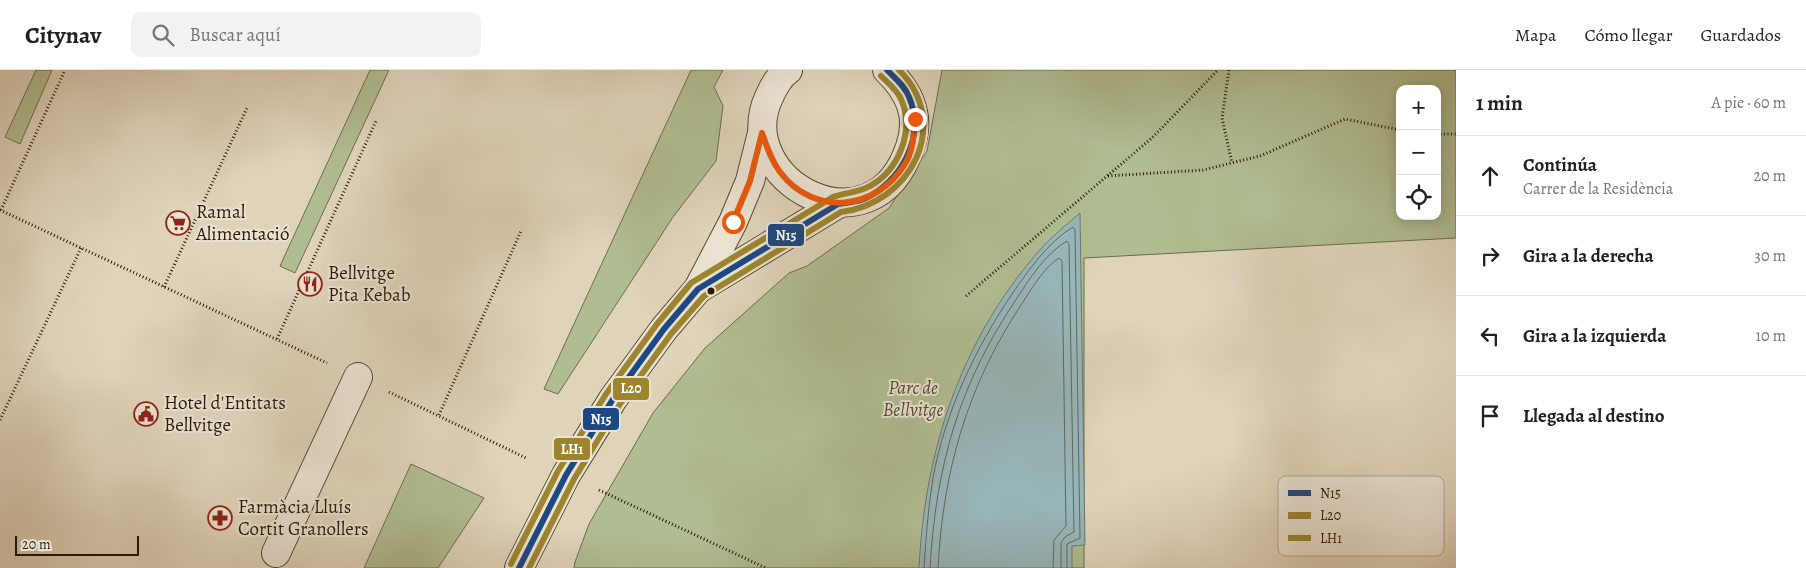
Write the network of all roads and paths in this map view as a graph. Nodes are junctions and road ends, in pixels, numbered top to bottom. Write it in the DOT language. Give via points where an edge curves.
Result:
graph roads {
  1 [pos="65,70"];
  2 [pos="788,70"];
  3 [pos="1218,70"];
  4 [pos="1229,70"];
  5 [pos="898,75"];
  6 [pos="247,108"];
  7 [pos="376,121"];
  8 [pos="1396,129"];
  9 [pos="762,133"];
  10 [pos="1441,134"];
  11 [pos="1456,134"];
  12 [pos="1232,163"];
  13 [pos="1107,176"];
  14 [pos="838,204"];
  15 [pos="0,210"];
  16 [pos="521,231"];
  17 [pos="81,248"];
  18 [pos="164,287"];
  19 [pos="698,289"];
  20 [pos="966,296"];
  21 [pos="277,340"];
  22 [pos="358,377"];
  23 [pos="439,415"];
  24 [pos="0,420"];
  25 [pos="526,458"];
  26 [pos="590,486"];
  27 [pos="276,553"];
  28 [pos="519,568"];
  29 [pos="766,568"];
  1 -- 15 [label="path"];
  2 -- 9 [label="street" via="775,85 763,109"];
  3 -- 13 [label="path" via="1153,137"];
  4 -- 12 [label="path" via="1222,118"];
  5 -- 14 [label="street" via="910,97 915,119 914,138 905,163 886,186 864,200"];
  6 -- 18 [label="path"];
  7 -- 21 [label="path"];
  8 -- 12 [label="path" via="1345,119 1260,156"];
  9 -- 14 [label="street" via="780,172 798,189 817,199"];
  9 -- 19 [label="street" via="750,181"];
  10 -- 11 [label="path"];
  12 -- 13 [label="path" via="1203,170"];
  13 -- 20 [label="path"];
  14 -- 19 [label="street"];
  15 -- 17 [label="path"];
  16 -- 23 [label="path"];
  17 -- 18 [label="path"];
  17 -- 24 [label="path"];
  18 -- 21 [label="path"];
  19 -- 28 [label="street" via="613,399 566,475"];
  21 -- 22 [label="path"];
  22 -- 23 [label="path"];
  22 -- 27 [label="street"];
  23 -- 25 [label="path"];
  26 -- 29 [label="path"];
}
